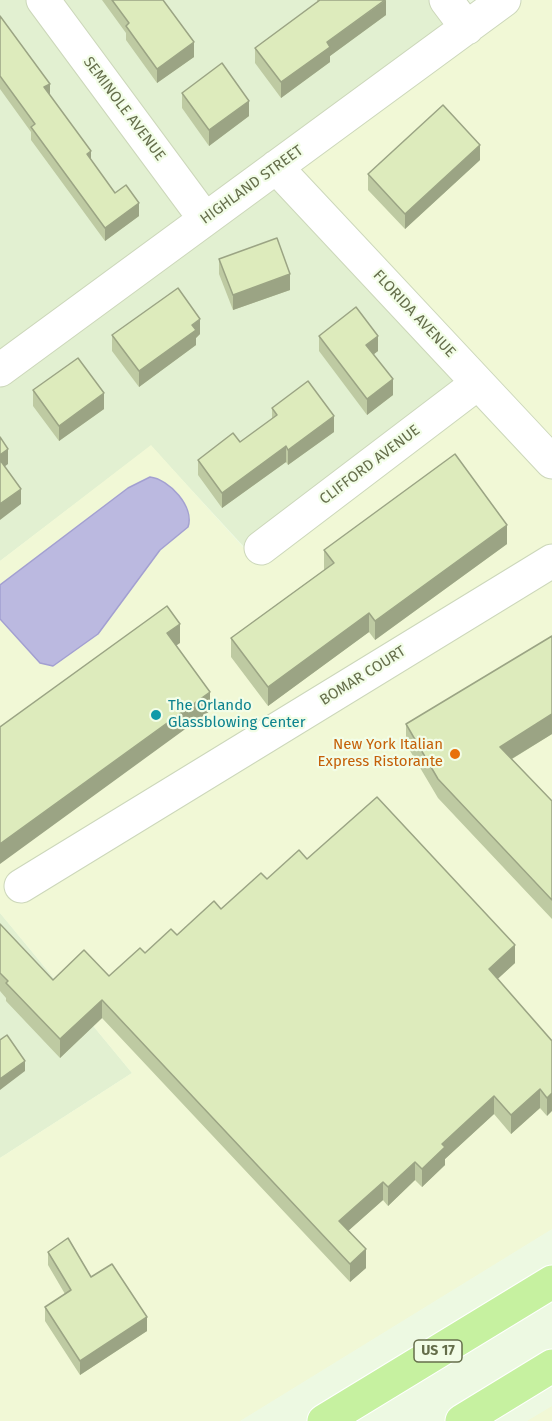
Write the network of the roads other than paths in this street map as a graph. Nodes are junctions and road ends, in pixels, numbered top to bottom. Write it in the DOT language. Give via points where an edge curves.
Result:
graph roads {
  1 [pos="43,0"];
  2 [pos="446,0"];
  3 [pos="504,0"];
  4 [pos="467,28"];
  5 [pos="276,167"];
  6 [pos="205,219"];
  7 [pos="0,370"];
  8 [pos="478,383"];
  9 [pos="552,462"];
  10 [pos="261,548"];
  11 [pos="552,561"];
  12 [pos="21,886"];
  13 [pos="552,1282"];
  14 [pos="552,1366"];
  15 [pos="324,1421"];
  16 [pos="462,1421"];
  1 -- 6 [label="street, SEMINOLE AVENUE"];
  2 -- 4 [label="street"];
  3 -- 4 [label="street, HIGHLAND STREET"];
  4 -- 5 [label="street, HIGHLAND STREET"];
  5 -- 6 [label="street, HIGHLAND STREET"];
  5 -- 8 [label="street, FLORIDA AVENUE"];
  6 -- 7 [label="street, HIGHLAND STREET"];
  8 -- 9 [label="street, FLORIDA AVENUE"];
  8 -- 10 [label="street, CLIFFORD AVENUE"];
  11 -- 12 [label="street, BOMAR COURT"];
  13 -- 15 [label="main road, US 17"];
  14 -- 16 [label="main road"];
}
